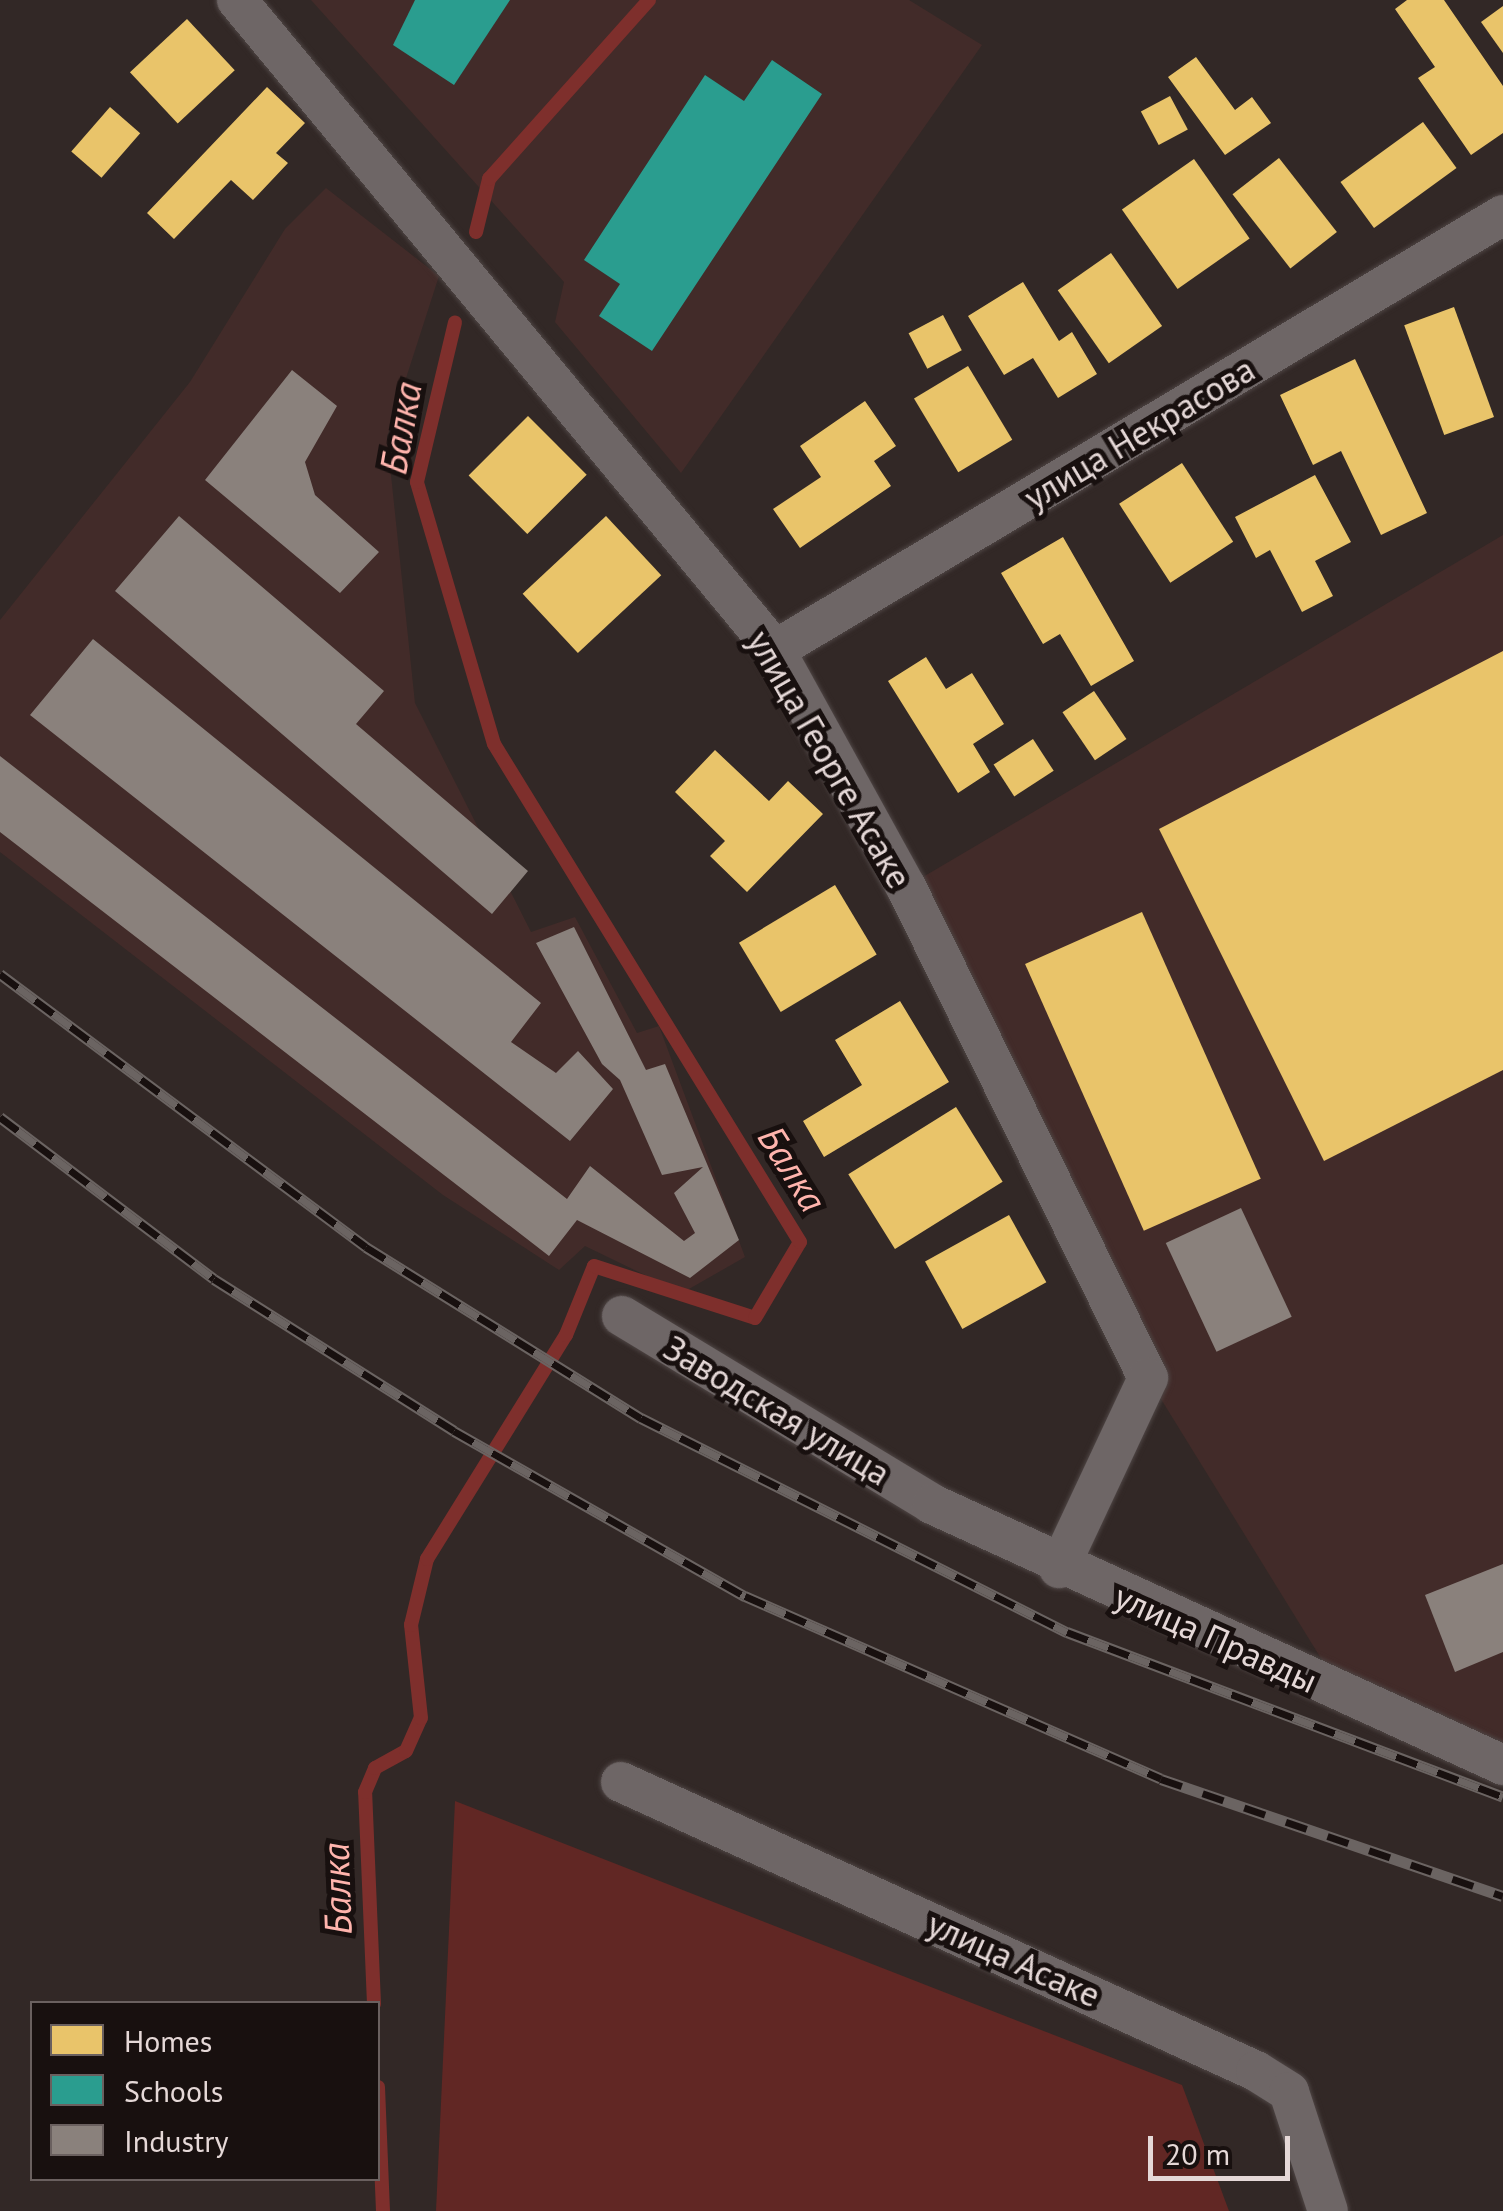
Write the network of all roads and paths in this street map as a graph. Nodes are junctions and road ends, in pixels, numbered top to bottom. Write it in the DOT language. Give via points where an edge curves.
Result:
graph roads {
  1 [pos="237,0"];
  2 [pos="1503,215"];
  3 [pos="775,650"];
  4 [pos="622,1316"];
  5 [pos="932,1504"];
  6 [pos="1059,1568"];
  7 [pos="1503,1765"];
  8 [pos="621,1782"];
  9 [pos="1328,2211"];
  1 -- 3 [label="street, улица Георге Асаке"];
  2 -- 3 [label="street, улица Некрасова"];
  3 -- 6 [label="street, улица Георге Асаке" via="906,887 1148,1378"];
  4 -- 5 [label="street, Заводская улица"];
  5 -- 6 [label="street, улица Правды"];
  6 -- 7 [label="street, улица Правды"];
  8 -- 9 [label="street, улица Асаке" via="1256,2071 1289,2092"];
}
